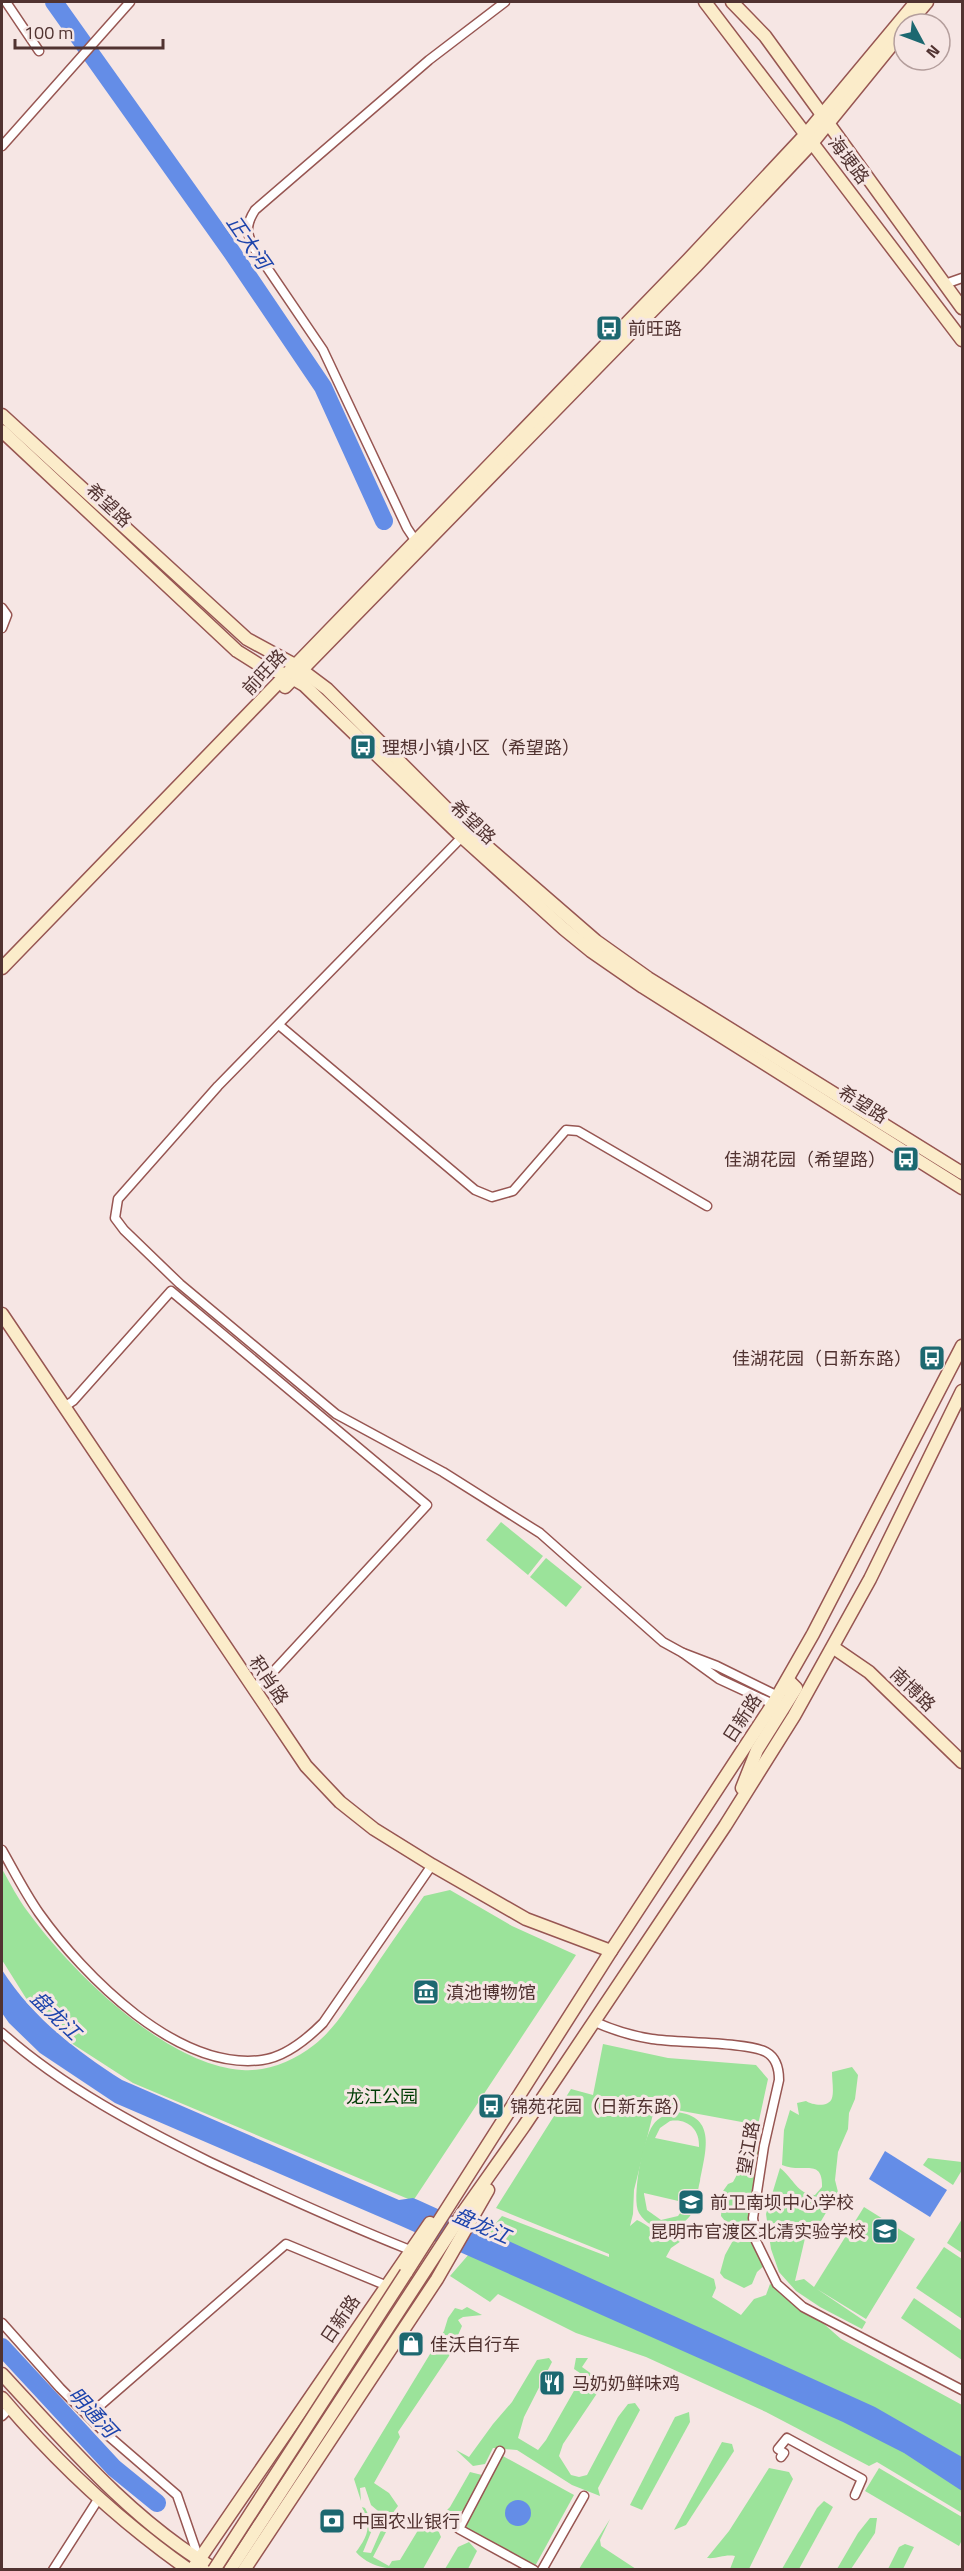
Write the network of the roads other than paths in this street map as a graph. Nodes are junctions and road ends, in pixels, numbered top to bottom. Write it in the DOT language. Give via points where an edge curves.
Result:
graph roads {
  1 [pos="6,2"];
  2 [pos="130,2"];
  3 [pos="505,2"];
  4 [pos="705,2"];
  5 [pos="732,2"];
  6 [pos="916,2"];
  7 [pos="892,44"];
  8 [pos="39,51"];
  9 [pos="825,119"];
  10 [pos="809,138"];
  11 [pos="2,146"];
  12 [pos="963,278"];
  13 [pos="945,284"];
  14 [pos="963,308"];
  15 [pos="963,340"];
  16 [pos="2,416"];
  17 [pos="2,431"];
  18 [pos="415,540"];
  19 [pos="2,608"];
  20 [pos="2,628"];
  21 [pos="294,672"];
  22 [pos="462,837"];
  23 [pos="2,968"];
  24 [pos="2,978"];
  25 [pos="279,1025"];
  26 [pos="963,1173"];
  27 [pos="963,1188"];
  28 [pos="707,1206"];
  29 [pos="2,1314"];
  30 [pos="963,1346"];
  31 [pos="963,1390"];
  32 [pos="64,1407"];
  33 [pos="834,1648"];
  34 [pos="254,1689"];
  35 [pos="777,1696"];
  36 [pos="963,1762"];
  37 [pos="731,1816"];
  38 [pos="2,1850"];
  39 [pos="432,1865"];
  40 [pos="611,1952"];
  41 [pos="595,2022"];
  42 [pos="2,2033"];
  43 [pos="468,2214"];
  44 [pos="414,2252"];
  45 [pos="385,2285"];
  46 [pos="2,2323"];
  47 [pos="2,2374"];
  48 [pos="963,2390"];
  49 [pos="2,2398"];
  50 [pos="6,2412"];
  51 [pos="88,2416"];
  52 [pos="500,2451"];
  53 [pos="780,2457"];
  54 [pos="855,2495"];
  55 [pos="584,2496"];
  56 [pos="99,2498"];
  57 [pos="194,2566"];
  58 [pos="53,2570"];
  59 [pos="215,2570"];
  60 [pos="230,2570"];
  61 [pos="244,2570"];
  62 [pos="534,2570"];
  63 [pos="542,2570"];
  1 -- 8 [label="street"];
  2 -- 11 [label="street"];
  3 -- 18 [label="street" via="429,60 255,210 247,222 252,247 323,350"];
  4 -- 10 [label="street, 海埂路"];
  5 -- 9 [label="street, 海埂路" via="765,36"];
  6 -- 9 [label="street, 前旺路"];
  7 -- 9 [label="street, 前旺路"];
  9 -- 10 [label="street, 前旺路"];
  9 -- 13 [label="street, 海埂路"];
  10 -- 15 [label="street, 海埂路"];
  10 -- 18 [label="street, 前旺路"];
  10 -- 21 [label="street, 前旺路" via="696,266"];
  12 -- 13 [label="street"];
  13 -- 14 [label="street, 海埂路"];
  16 -- 21 [label="street, 希望路" via="247,639"];
  17 -- 21 [label="street, 希望路" via="237,651 261,666"];
  18 -- 21 [label="street, 前旺路"];
  19 -- 20 [label="street" via="8,615"];
  21 -- 22 [label="street, 希望路"];
  21 -- 23 [label="street, 前旺路"];
  21 -- 24 [label="street, 前旺路"];
  21 -- 26 [label="street, 希望路" via="327,689 468,831 596,941 648,978"];
  22 -- 25 [label="street"];
  22 -- 27 [label="street, 希望路" via="564,929 643,987"];
  25 -- 28 [label="street" via="475,1190 492,1197 513,1191 566,1130 578,1131"];
  25 -- 35 [label="street" via="218,1086 118,1199 117,1223 180,1284 336,1414 540,1533 656,1636 683,1653"];
  29 -- 32 [label="street, 积肖路"];
  30 -- 35 [label="street, 日新路"];
  31 -- 33 [label="street"];
  32 -- 34 [label="street, 积肖路"];
  32 -- 34 [label="street" via="171,1291 427,1505"];
  33 -- 36 [label="street, 南博路" via="868,1671"];
  33 -- 37 [label="street"];
  34 -- 39 [label="street, 积肖路" via="306,1766 340,1802 374,1829"];
  35 -- 37 [label="street" via="791,1683 796,1688 757,1750"];
  35 -- 40 [label="street, 日新路"];
  37 -- 41 [label="street"];
  38 -- 39 [label="street" via="38,1911 68,1951 102,1986 174,2039 214,2056 240,2061 264,2060 286,2051 323,2023"];
  39 -- 40 [label="street, 积肖路" via="526,1919"];
  40 -- 44 [label="street, 日新路"];
  41 -- 43 [label="street"];
  41 -- 48 [label="street, 望江路" via="652,2039 758,2049 775,2059 779,2080 753,2218 756,2241 777,2284 803,2307"];
  42 -- 44 [label="street" via="80,2092 153,2134 302,2206"];
  43 -- 60 [label="street" via="431,2261"];
  43 -- 61 [label="street" via="444,2267"];
  44 -- 45 [label="street, 日新路"];
  44 -- 59 [label="street, 日新路, bridge" via="406,2273"];
  45 -- 51 [label="street" via="286,2244"];
  45 -- 57 [label="street, 日新路"];
  46 -- 51 [label="street"];
  47 -- 57 [label="street" via="70,2450"];
  49 -- 50 [label="street"];
  50 -- 56 [label="street"];
  51 -- 57 [label="street" via="177,2495"];
  52 -- 62 [label="street" via="459,2529"];
  53 -- 54 [label="street" via="784,2453 777,2449 787,2438 862,2479"];
  55 -- 63 [label="street"];
  56 -- 57 [label="street" via="152,2542"];
  56 -- 58 [label="street"];
  57 -- 59 [label="street"];
}
